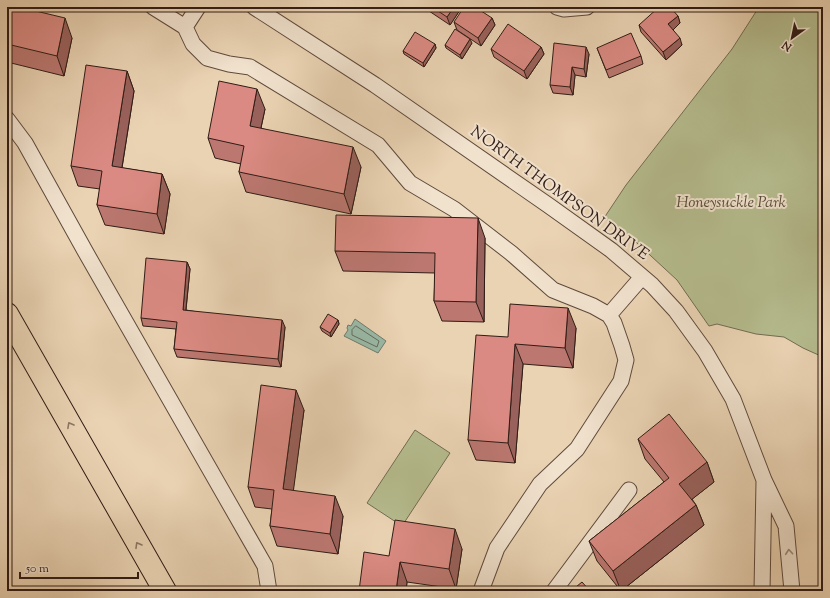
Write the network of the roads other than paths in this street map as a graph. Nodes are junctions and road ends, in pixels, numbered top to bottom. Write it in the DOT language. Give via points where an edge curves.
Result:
graph roads {
  1 [pos="153,7"];
  2 [pos="198,7"];
  3 [pos="254,7"];
  4 [pos="557,7"];
  5 [pos="587,7"];
  6 [pos="185,27"];
  7 [pos="7,119"];
  8 [pos="642,277"];
  9 [pos="7,314"];
  10 [pos="609,315"];
  11 [pos="764,480"];
  12 [pos="629,490"];
  13 [pos="165,591"];
  14 [pos="269,591"];
  15 [pos="481,591"];
  16 [pos="554,591"];
  17 [pos="762,591"];
  18 [pos="792,591"];
  1 -- 6 [label="street"];
  2 -- 6 [label="street"];
  3 -- 8 [label="street, NORTH THOMPSON DRIVE" via="375,85 548,205 611,250"];
  4 -- 5 [label="street"];
  6 -- 10 [label="street" via="193,44 207,58 250,67 378,145 410,183 454,209 511,252 553,290"];
  7 -- 14 [label="street" via="25,143 265,566"];
  8 -- 10 [label="street"];
  8 -- 11 [label="street, NORTH THOMPSON DRIVE" via="676,311 705,350 733,399"];
  13 -- 9 [label="highway, one-way"];
  10 -- 15 [label="street" via="626,360 621,381 577,449 540,484 497,548"];
  11 -- 17 [label="street, NORTH THOMPSON DRIVE"];
  18 -- 11 [label="street, NORTH THOMPSON DRIVE, one-way" via="786,526"];
  12 -- 16 [label="street"];
}
